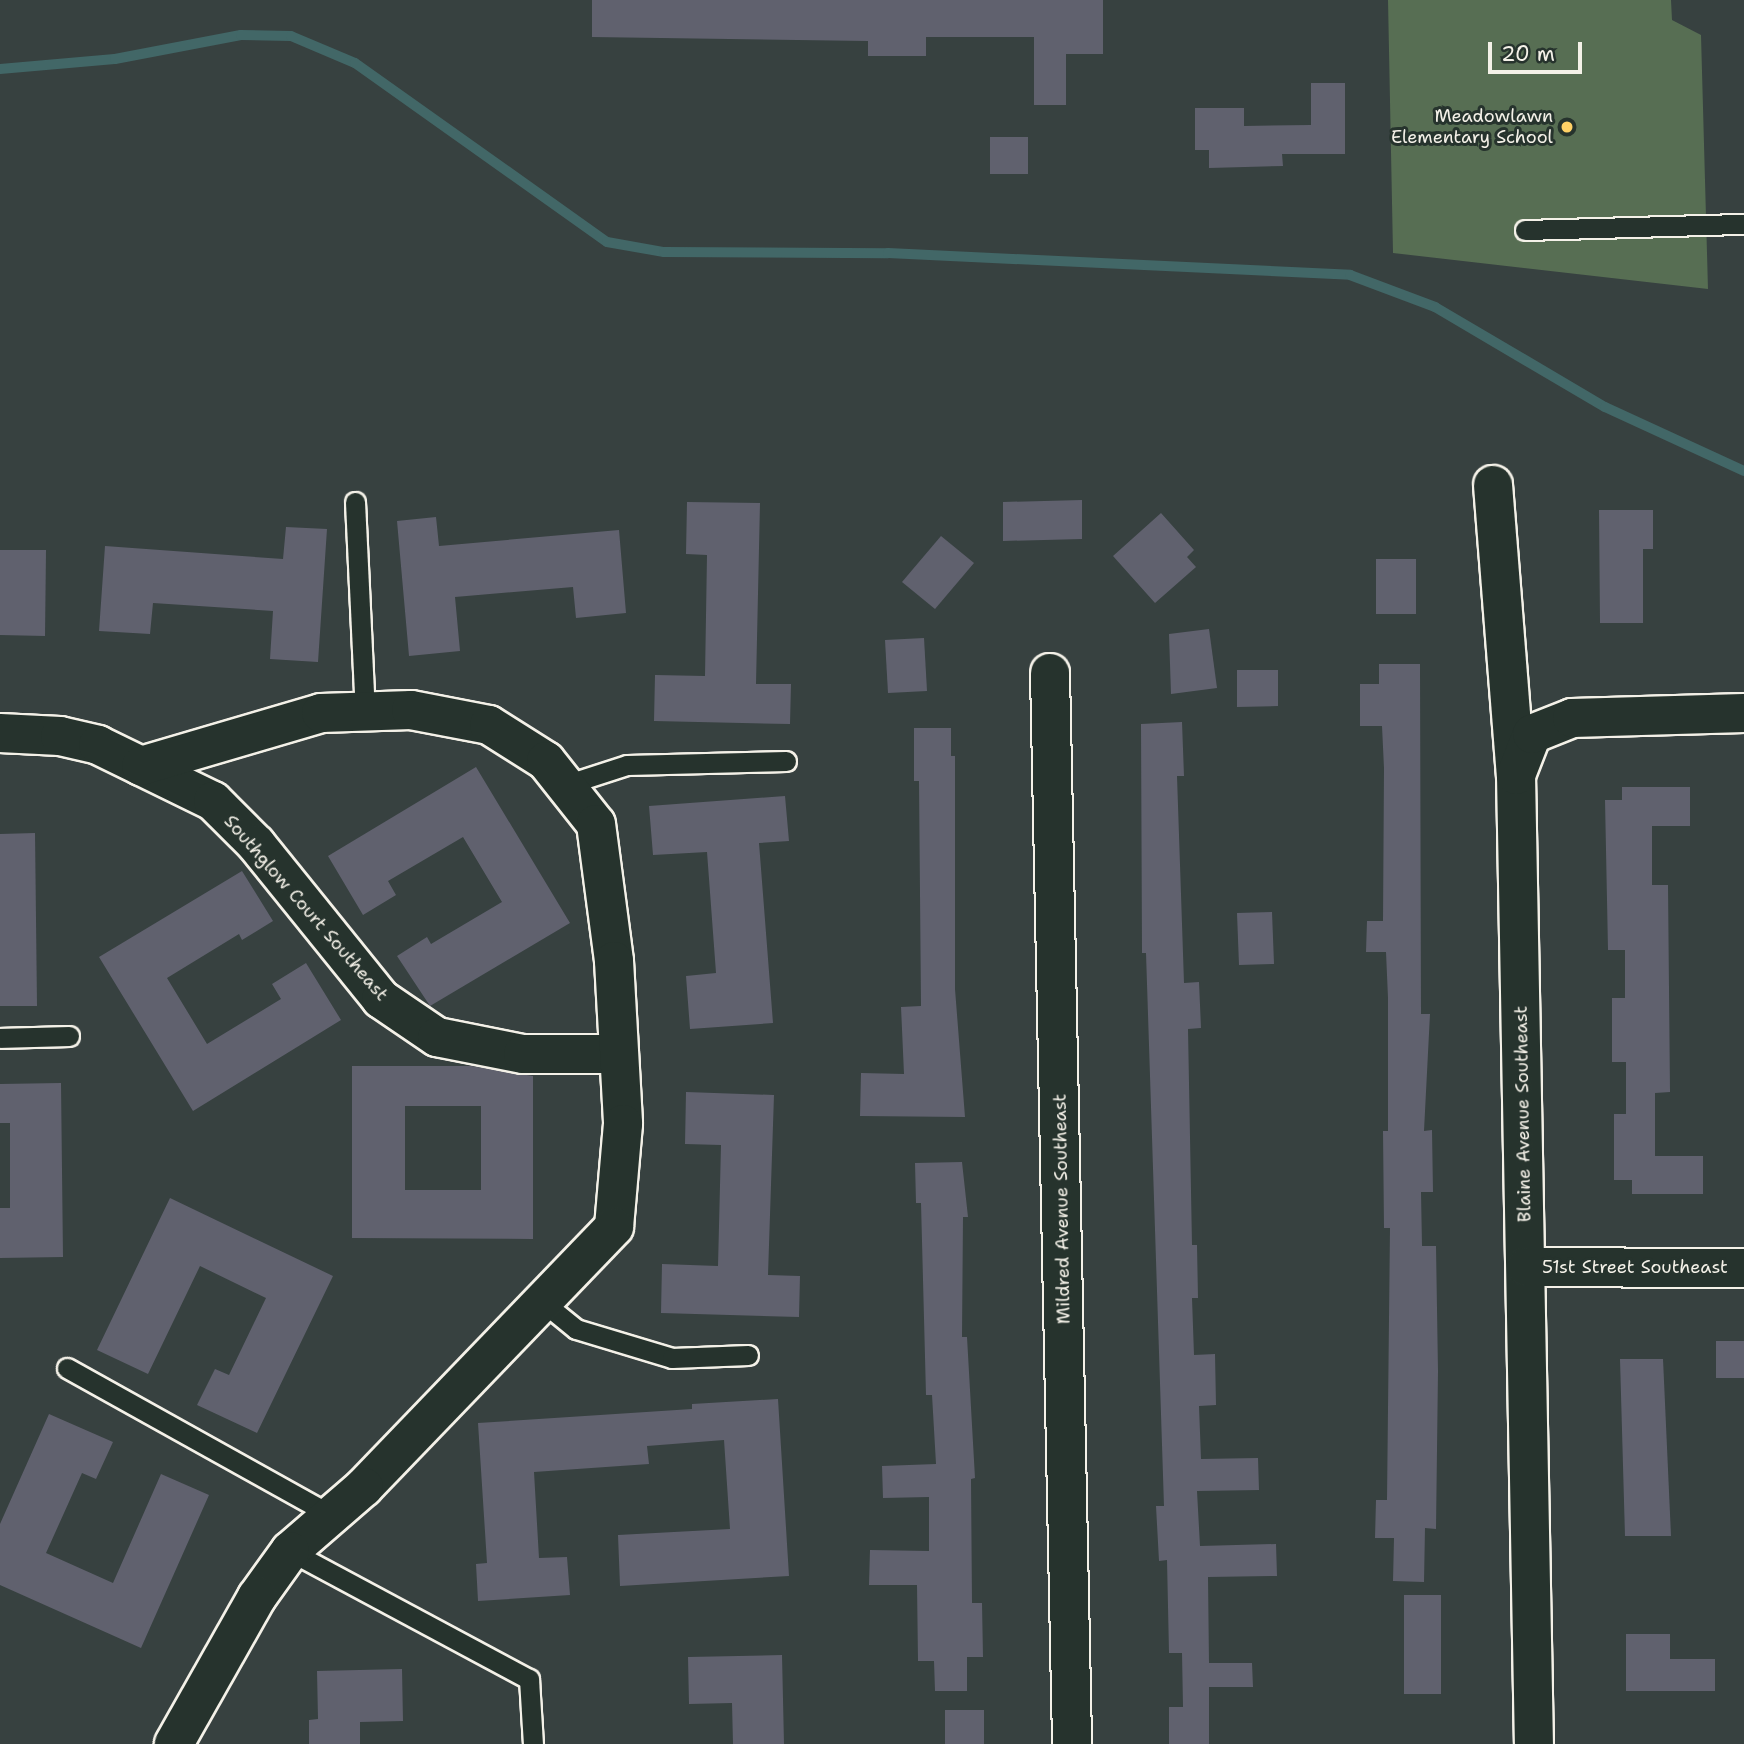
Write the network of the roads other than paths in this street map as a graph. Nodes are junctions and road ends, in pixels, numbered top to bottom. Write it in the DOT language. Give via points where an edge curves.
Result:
graph roads {
  1 [pos="1744,224"];
  2 [pos="1525,230"];
  3 [pos="1493,485"];
  4 [pos="355,502"];
  5 [pos="1050,673"];
  6 [pos="365,712"];
  7 [pos="1744,713"];
  8 [pos="0,733"];
  9 [pos="786,761"];
  10 [pos="141,766"];
  11 [pos="1516,775"];
  12 [pos="565,785"];
  13 [pos="69,1036"];
  14 [pos="0,1038"];
  15 [pos="620,1054"];
  16 [pos="1527,1267"];
  17 [pos="1744,1268"];
  18 [pos="544,1303"];
  19 [pos="748,1355"];
  20 [pos="67,1368"];
  21 [pos="331,1515"];
  22 [pos="290,1551"];
  23 [pos="174,1744"];
  24 [pos="533,1744"];
  25 [pos="1072,1744"];
  26 [pos="1534,1744"];
  1 -- 2 [label="lane"];
  3 -- 11 [label="street, Blaine Avenue Southeast"];
  4 -- 6 [label="lane"];
  5 -- 25 [label="street, Mildred Avenue Southeast"];
  6 -- 10 [label="street" via="321,713"];
  6 -- 12 [label="street" via="411,710 489,725 546,761"];
  7 -- 11 [label="street" via="1572,718 1532,734"];
  8 -- 10 [label="street, Southglow Court Southeast" via="60,736 97,745"];
  9 -- 12 [label="lane" via="627,765"];
  10 -- 15 [label="street, Southglow Court Southeast" via="214,801 256,844 381,999 437,1037 523,1054"];
  11 -- 16 [label="street, Blaine Avenue Southeast"];
  12 -- 15 [label="street" via="596,824 614,961"];
  13 -- 14 [label="lane"];
  15 -- 18 [label="street" via="623,1124 614,1227"];
  16 -- 17 [label="street, 51st Street Southeast"];
  16 -- 26 [label="street, Blaine Avenue Southeast"];
  18 -- 19 [label="lane" via="576,1329 672,1358"];
  18 -- 21 [label="street"];
  20 -- 21 [label="lane"];
  21 -- 22 [label="street"];
  22 -- 23 [label="street" via="257,1597"];
  22 -- 24 [label="lane" via="529,1679"];
}
